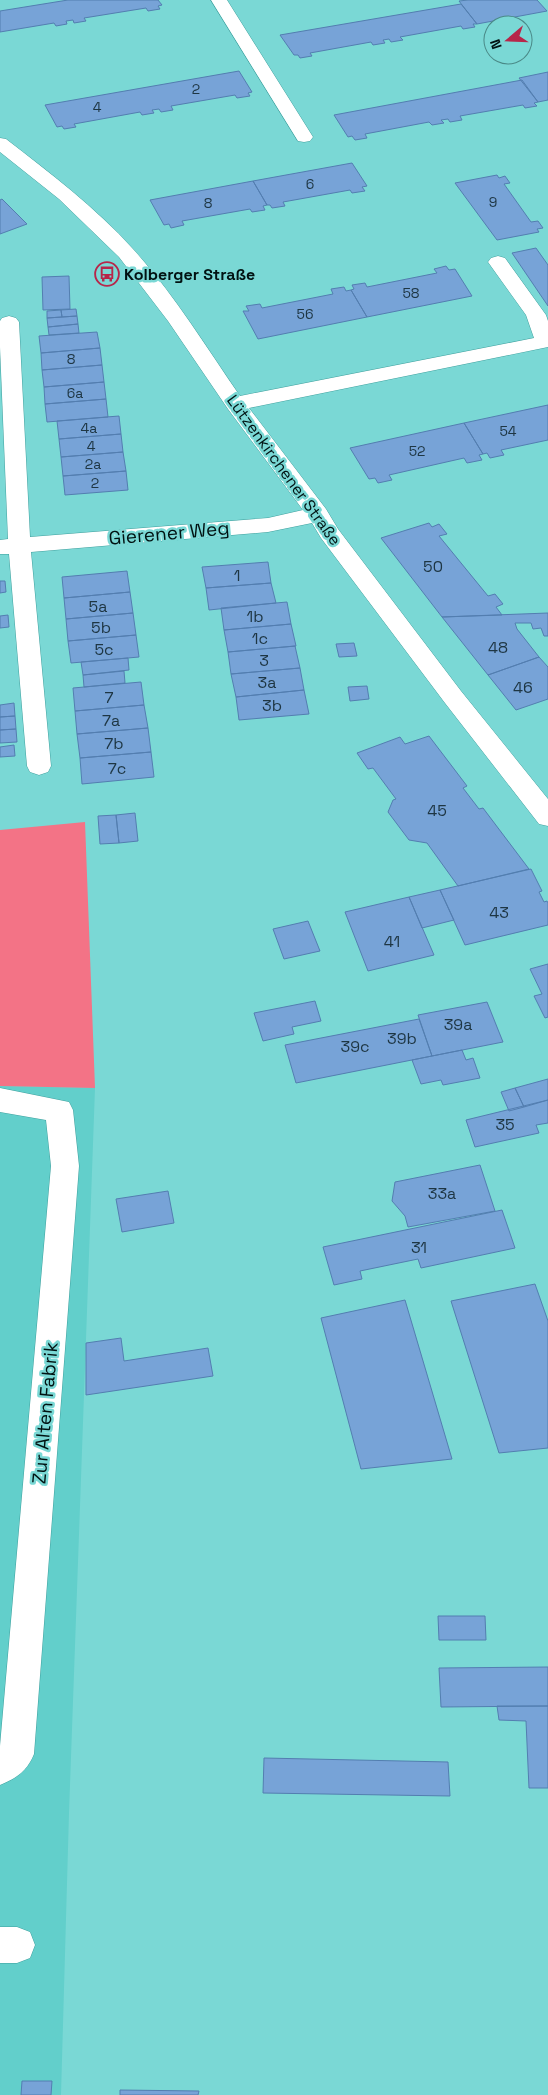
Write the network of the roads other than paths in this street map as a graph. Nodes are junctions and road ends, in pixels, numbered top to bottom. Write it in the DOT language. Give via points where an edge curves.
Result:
graph roads {
  1 [pos="219,0"];
  2 [pos="304,137"];
  3 [pos="0,142"];
  4 [pos="498,262"];
  5 [pos="10,322"];
  6 [pos="236,404"];
  7 [pos="318,514"];
  8 [pos="9,546"];
  9 [pos="39,766"];
  10 [pos="548,817"];
  11 [pos="0,1100"];
  12 [pos="0,1768"];
  1 -- 2 [label="street"];
  3 -- 6 [label="street, Lützenkirchener Straße" via="66,195 126,254 176,317"];
  4 -- 6 [label="street" via="536,315 545,342"];
  5 -- 8 [label="street"];
  6 -- 7 [label="street, Lützenkirchener Straße"];
  7 -- 8 [label="street, Gierener Weg" via="268,525"];
  7 -- 10 [label="street, Lützenkirchener Straße" via="453,697"];
  8 -- 9 [label="street"];
  11 -- 12 [label="street, Zur Alten Fabrik" via="59,1110 65,1166 17,1754"];
}
